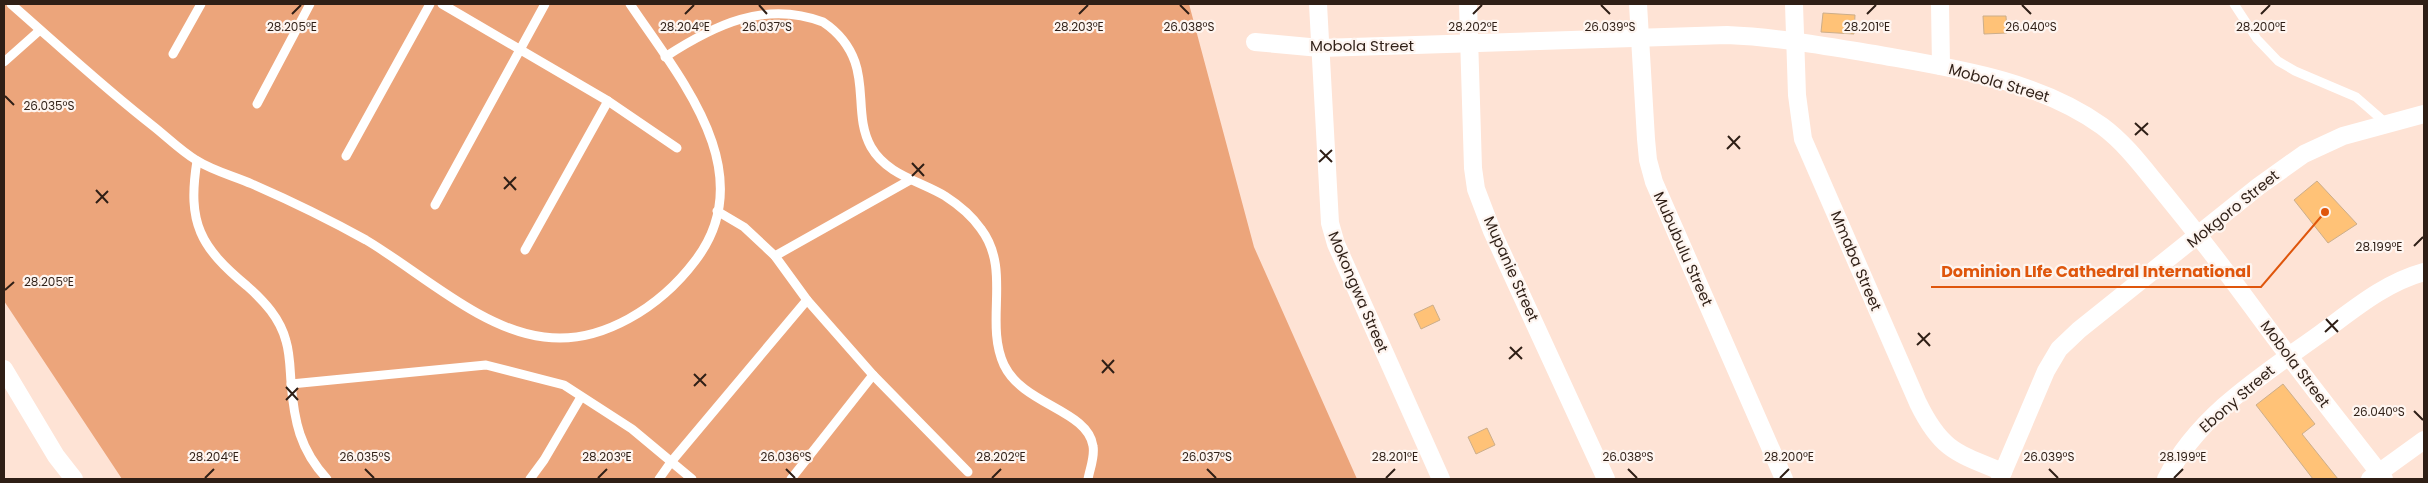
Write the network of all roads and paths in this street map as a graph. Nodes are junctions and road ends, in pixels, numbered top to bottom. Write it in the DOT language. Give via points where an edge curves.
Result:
graph roads {
  1 [pos="11,4"];
  2 [pos="201,4"];
  3 [pos="310,4"];
  4 [pos="430,4"];
  5 [pos="442,4"];
  6 [pos="545,4"];
  7 [pos="630,4"];
  8 [pos="1318,4"];
  9 [pos="1468,4"];
  10 [pos="1638,4"];
  11 [pos="1794,4"];
  12 [pos="1940,4"];
  13 [pos="2234,4"];
  14 [pos="40,30"];
  15 [pos="1642,38"];
  16 [pos="1796,41"];
  17 [pos="1255,42"];
  18 [pos="1469,44"];
  19 [pos="1320,48"];
  20 [pos="518,50"];
  21 [pos="173,54"];
  22 [pos="666,57"];
  23 [pos="4,62"];
  24 [pos="1941,66"];
  25 [pos="608,101"];
  26 [pos="258,104"];
  27 [pos="2424,114"];
  28 [pos="2387,124"];
  29 [pos="677,148"];
  30 [pos="346,156"];
  31 [pos="197,161"];
  32 [pos="910,180"];
  33 [pos="434,205"];
  34 [pos="717,212"];
  35 [pos="2200,235"];
  36 [pos="525,250"];
  37 [pos="775,256"];
  38 [pos="2424,272"];
  39 [pos="807,300"];
  40 [pos="2287,356"];
  41 [pos="4,369"];
  42 [pos="873,375"];
  43 [pos="291,384"];
  44 [pos="581,397"];
  45 [pos="2424,440"];
  46 [pos="671,462"];
  47 [pos="968,472"];
  48 [pos="2001,475"];
  49 [pos="2378,477"];
  50 [pos="74,479"];
  51 [pos="327,479"];
  52 [pos="530,479"];
  53 [pos="659,479"];
  54 [pos="692,479"];
  55 [pos="791,479"];
  56 [pos="1088,479"];
  57 [pos="1440,479"];
  58 [pos="1606,479"];
  59 [pos="1784,479"];
  60 [pos="2166,479"];
  1 -- 14 [label="lane"];
  2 -- 21 [label="lane"];
  3 -- 26 [label="lane"];
  4 -- 30 [label="lane"];
  5 -- 20 [label="lane"];
  6 -- 20 [label="lane"];
  7 -- 22 [label="lane"];
  8 -- 19 [label="street, Mokongwa Street"];
  9 -- 18 [label="street"];
  10 -- 15 [label="street, Mububulu Street"];
  11 -- 16 [label="street, Mmaba Street"];
  12 -- 24 [label="street"];
  13 -- 28 [label="lane" via="2257,39 2278,61 2356,97"];
  14 -- 23 [label="lane"];
  14 -- 31 [label="lane" via="106,90"];
  15 -- 16 [label="street, Mobola Street" via="1727,35"];
  15 -- 18 [label="street, Mobola Street"];
  15 -- 59 [label="street, Mububulu Street" via="1646,138 1654,182"];
  16 -- 24 [label="street, Mobola Street"];
  16 -- 48 [label="street, Mmaba Street" via="1797,95 1804,139 1927,422 1951,449"];
  17 -- 19 [label="street, Mobola Street"];
  18 -- 19 [label="street, Mobola Street"];
  18 -- 58 [label="street, Mupanie Street" via="1476,189 1492,231"];
  19 -- 57 [label="street, Mokongwa Street" via="1330,223 1336,244"];
  20 -- 25 [label="lane"];
  20 -- 33 [label="lane"];
  22 -- 32 [label="lane" via="730,15 749,8 784,6 817,18 840,37 855,62 863,128 872,149 890,167"];
  22 -- 34 [label="lane" via="714,143 720,170"];
  24 -- 35 [label="street, Mobola Street" via="2024,87 2076,109 2125,146"];
  25 -- 29 [label="lane"];
  25 -- 36 [label="lane"];
  27 -- 28 [label="street, Mokgoro Street"];
  28 -- 35 [label="street, Mokgoro Street" via="2343,136 2304,154"];
  31 -- 34 [label="lane" via="366,240 488,320 544,338 592,335 614,326 662,296 703,250 714,229"];
  31 -- 43 [label="lane" via="193,185 200,234 217,260 257,295 281,325 287,342"];
  32 -- 37 [label="lane"];
  32 -- 56 [label="lane" via="945,196 967,212 983,230 996,262 998,340 1003,363 1015,383 1025,391 1085,428 1093,447"];
  34 -- 37 [label="lane" via="744,228"];
  35 -- 40 [label="street, Mobola Street"];
  35 -- 48 [label="street, Mokgoro Street" via="2059,349 2035,395"];
  37 -- 39 [label="lane"];
  38 -- 40 [label="street, Ebony Street" via="2376,293"];
  39 -- 42 [label="lane"];
  39 -- 46 [label="lane"];
  40 -- 49 [label="street, Mobola Street"];
  40 -- 60 [label="street, Ebony Street" via="2208,422 2190,441"];
  41 -- 50 [label="street" via="56,456"];
  42 -- 47 [label="lane"];
  42 -- 55 [label="lane"];
  43 -- 44 [label="lane" via="486,365 564,385"];
  43 -- 51 [label="lane" via="300,440"];
  44 -- 46 [label="lane" via="632,429"];
  44 -- 52 [label="lane"];
  45 -- 49 [label="street"];
  46 -- 53 [label="lane"];
  46 -- 54 [label="lane"];
}
